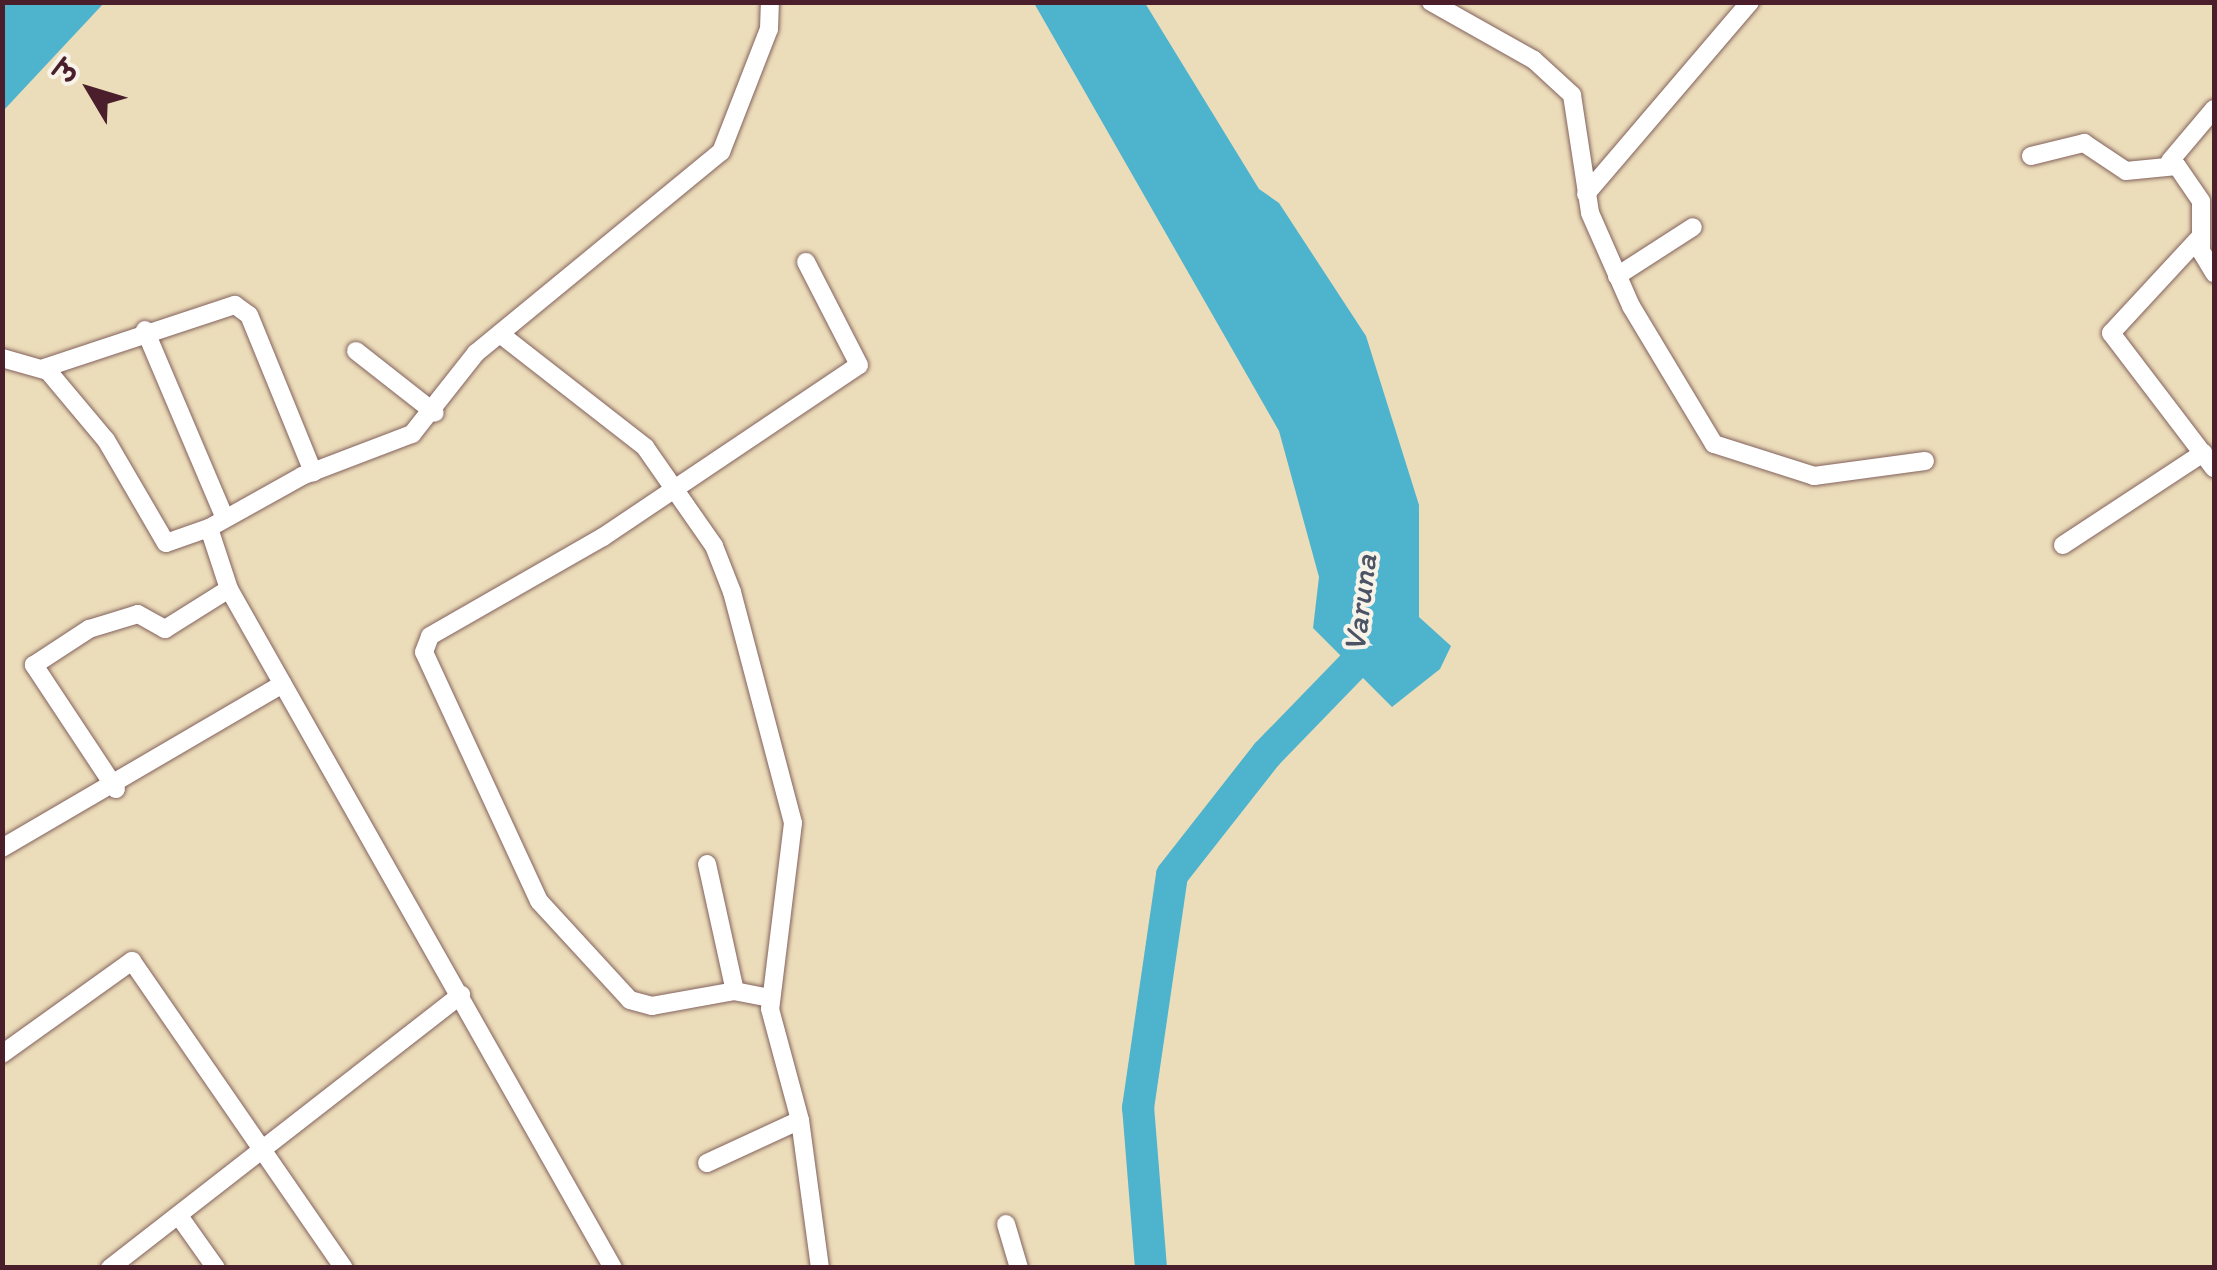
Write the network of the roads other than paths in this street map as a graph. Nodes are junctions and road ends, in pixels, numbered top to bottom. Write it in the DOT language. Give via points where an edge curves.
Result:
graph roads {
  1 [pos="770,2"];
  2 [pos="1431,2"];
  3 [pos="1750,2"];
  4 [pos="2214,109"];
  5 [pos="2031,156"];
  6 [pos="2170,161"];
  7 [pos="1586,195"];
  8 [pos="1693,227"];
  9 [pos="2200,237"];
  10 [pos="806,262"];
  11 [pos="2214,273"];
  12 [pos="1618,276"];
  13 [pos="145,330"];
  14 [pos="500,334"];
  15 [pos="356,350"];
  16 [pos="2,358"];
  17 [pos="44,368"];
  18 [pos="435,413"];
  19 [pos="1925,461"];
  20 [pos="2209,461"];
  21 [pos="312,472"];
  22 [pos="676,489"];
  23 [pos="216,522"];
  24 [pos="2064,545"];
  25 [pos="229,589"];
  26 [pos="283,684"];
  27 [pos="116,789"];
  28 [pos="2,848"];
  29 [pos="707,864"];
  30 [pos="735,991"];
  31 [pos="462,995"];
  32 [pos="770,998"];
  33 [pos="2,1054"];
  34 [pos="800,1120"];
  35 [pos="258,1156"];
  36 [pos="708,1163"];
  37 [pos="179,1216"];
  38 [pos="1006,1224"];
  39 [pos="110,1268"];
  40 [pos="216,1268"];
  41 [pos="344,1268"];
  42 [pos="614,1268"];
  43 [pos="820,1268"];
  44 [pos="1019,1268"];
  1 -- 14 [label="street" via="766,39 721,152"];
  2 -- 7 [label="street" via="1534,60 1572,94"];
  3 -- 7 [label="street"];
  4 -- 6 [label="street"];
  5 -- 6 [label="street" via="2084,143 2126,171"];
  6 -- 9 [label="street" via="2201,201"];
  7 -- 12 [label="street"];
  8 -- 12 [label="street"];
  9 -- 11 [label="street"];
  9 -- 20 [label="street" via="2111,333"];
  10 -- 22 [label="street" via="859,365"];
  12 -- 19 [label="street" via="1714,444 1814,476"];
  13 -- 17 [label="street"];
  13 -- 21 [label="street" via="243,308"];
  13 -- 23 [label="street"];
  14 -- 18 [label="street"];
  14 -- 22 [label="street" via="608,410"];
  15 -- 18 [label="street"];
  16 -- 17 [label="street"];
  17 -- 23 [label="street" via="106,440 166,543"];
  18 -- 21 [label="street" via="399,442"];
  20 -- 24 [label="street"];
  21 -- 23 [label="street"];
  22 -- 30 [label="street" via="430,636 424,652 554,921 640,1005"];
  22 -- 32 [label="street" via="732,592 793,822"];
  23 -- 25 [label="street"];
  25 -- 26 [label="street"];
  25 -- 27 [label="street" via="164,629 138,614 89,628 34,665"];
  26 -- 27 [label="street"];
  26 -- 31 [label="street"];
  27 -- 28 [label="street"];
  29 -- 30 [label="street"];
  30 -- 32 [label="street"];
  31 -- 35 [label="street"];
  31 -- 42 [label="street"];
  32 -- 34 [label="street"];
  33 -- 35 [label="street" via="132,962"];
  34 -- 36 [label="street"];
  34 -- 43 [label="street"];
  35 -- 37 [label="street"];
  35 -- 41 [label="street"];
  37 -- 39 [label="street"];
  37 -- 40 [label="street"];
  38 -- 44 [label="street"];
}
